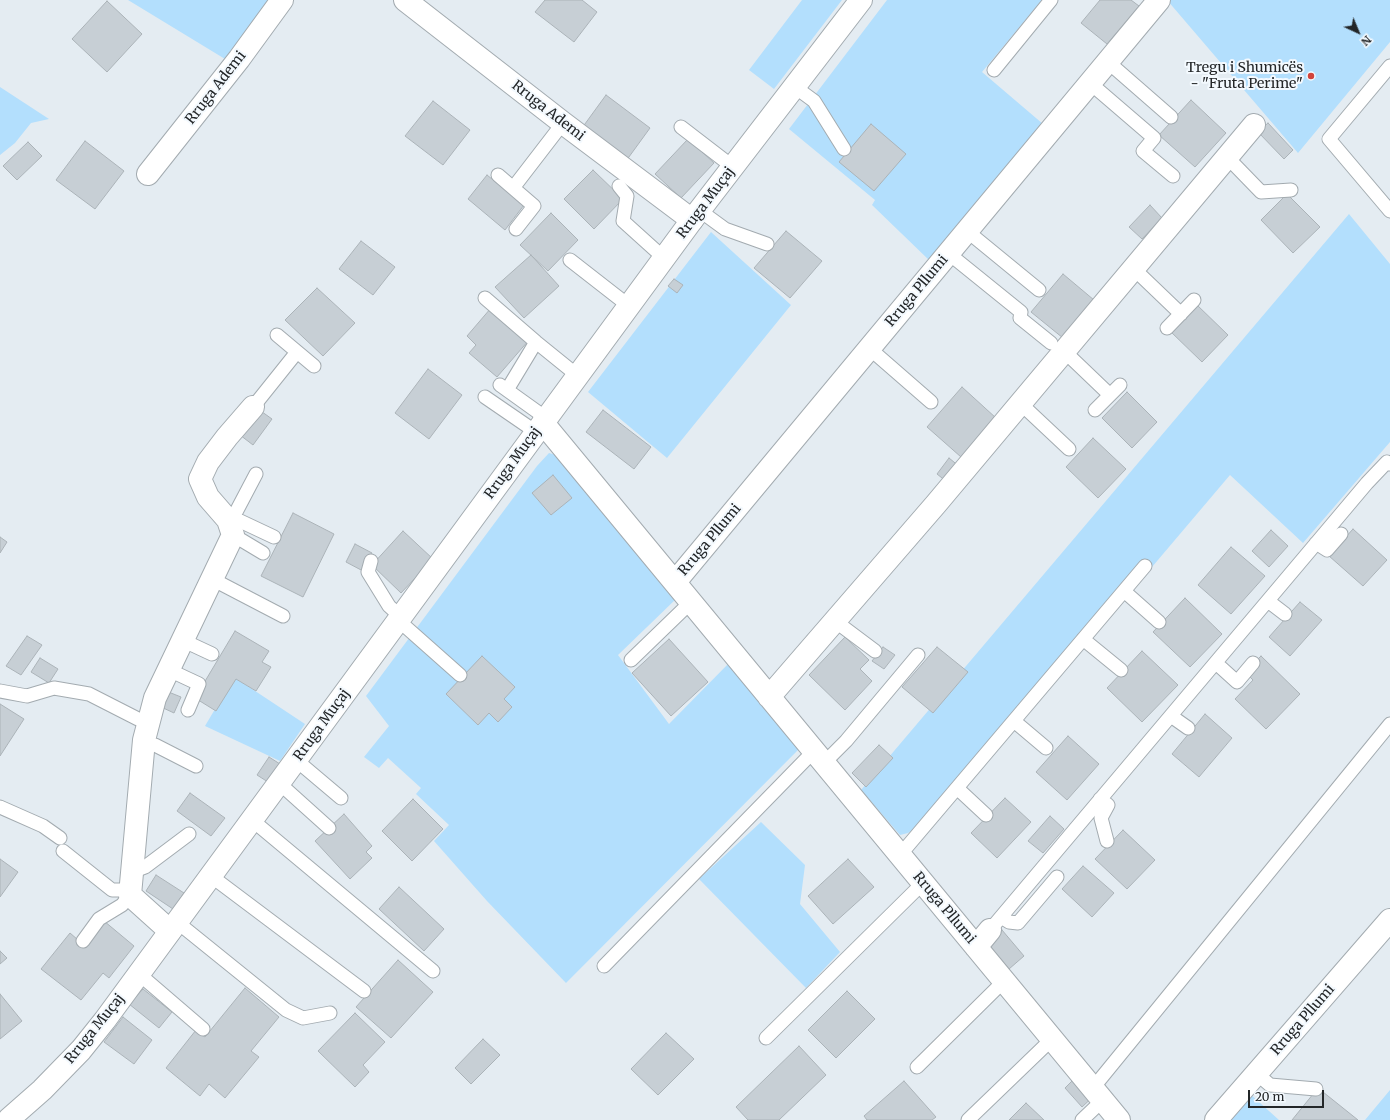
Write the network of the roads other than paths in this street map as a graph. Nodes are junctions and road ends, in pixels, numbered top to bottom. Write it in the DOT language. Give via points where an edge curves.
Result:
graph roads {
  1 [pos="282,0"];
  2 [pos="405,0"];
  3 [pos="861,0"];
  4 [pos="1051,0"];
  5 [pos="1159,0"];
  6 [pos="1108,62"];
  7 [pos="1390,66"];
  8 [pos="994,70"];
  9 [pos="1090,84"];
  10 [pos="795,87"];
  11 [pos="1171,117"];
  12 [pos="563,123"];
  13 [pos="1254,125"];
  14 [pos="681,127"];
  15 [pos="844,149"];
  16 [pos="1227,157"];
  17 [pos="733,167"];
  18 [pos="148,174"];
  19 [pos="498,175"];
  20 [pos="1173,176"];
  21 [pos="619,186"];
  22 [pos="513,188"];
  23 [pos="1291,190"];
  24 [pos="1390,211"];
  25 [pos="696,215"];
  26 [pos="516,229"];
  27 [pos="967,231"];
  28 [pos="767,244"];
  29 [pos="948,253"];
  30 [pos="664,258"];
  31 [pos="570,260"];
  32 [pos="1133,268"];
  33 [pos="1039,290"];
  34 [pos="485,298"];
  35 [pos="1194,300"];
  36 [pos="629,306"];
  37 [pos="1181,314"];
  38 [pos="1167,328"];
  39 [pos="277,335"];
  40 [pos="536,342"];
  41 [pos="1057,347"];
  42 [pos="869,348"];
  43 [pos="297,352"];
  44 [pos="314,366"];
  45 [pos="578,376"];
  46 [pos="1120,386"];
  47 [pos="1110,395"];
  48 [pos="485,397"];
  49 [pos="931,402"];
  50 [pos="1020,403"];
  51 [pos="252,407"];
  52 [pos="1095,410"];
  53 [pos="542,424"];
  54 [pos="1069,449"];
  55 [pos="1390,464"];
  56 [pos="256,474"];
  57 [pos="230,526"];
  58 [pos="1341,534"];
  59 [pos="274,537"];
  60 [pos="1316,543"];
  61 [pos="263,553"];
  62 [pos="371,561"];
  63 [pos="1145,566"];
  64 [pos="212,579"];
  65 [pos="675,582"];
  66 [pos="1124,591"];
  67 [pos="1268,601"];
  68 [pos="691,602"];
  69 [pos="1285,614"];
  70 [pos="283,616"];
  71 [pos="400,618"];
  72 [pos="835,621"];
  73 [pos="1159,622"];
  74 [pos="1083,639"];
  75 [pos="182,640"];
  76 [pos="875,651"];
  77 [pos="212,654"];
  78 [pos="918,655"];
  79 [pos="631,660"];
  80 [pos="1216,663"];
  81 [pos="1253,663"];
  82 [pos="168,670"];
  83 [pos="1121,670"];
  84 [pos="460,675"];
  85 [pos="0,691"];
  86 [pos="770,697"];
  87 [pos="188,710"];
  88 [pos="1171,716"];
  89 [pos="149,721"];
  90 [pos="1014,722"];
  91 [pos="1390,724"];
  92 [pos="1188,728"];
  93 [pos="144,745"];
  94 [pos="1046,748"];
  95 [pos="819,757"];
  96 [pos="296,760"];
  97 [pos="196,766"];
  98 [pos="279,783"];
  99 [pos="957,788"];
  100 [pos="341,798"];
  101 [pos="1100,800"];
  102 [pos="0,807"];
  103 [pos="986,815"];
  104 [pos="252,820"];
  105 [pos="329,828"];
  106 [pos="189,834"];
  107 [pos="1107,842"];
  108 [pos="900,855"];
  109 [pos="211,876"];
  110 [pos="1056,876"];
  111 [pos="923,883"];
  112 [pos="131,886"];
  113 [pos="1390,920"];
  114 [pos="996,924"];
  115 [pos="174,926"];
  116 [pos="83,941"];
  117 [pos="976,947"];
  118 [pos="604,966"];
  119 [pos="433,971"];
  120 [pos="139,974"];
  121 [pos="1004,981"];
  122 [pos="364,991"];
  123 [pos="330,1013"];
  124 [pos="203,1029"];
  125 [pos="766,1038"];
  126 [pos="1052,1039"];
  127 [pos="917,1067"];
  128 [pos="1256,1074"];
  129 [pos="1316,1089"];
  130 [pos="1098,1094"];
  131 [pos="7,1116"];
  132 [pos="968,1120"];
  133 [pos="1082,1120"];
  134 [pos="1119,1120"];
  135 [pos="1216,1120"];
  1 -- 18 [label="street, Rruga Ademi"];
  2 -- 12 [label="street, Rruga Ademi"];
  3 -- 10 [label="street, Rruga Muçaj"];
  4 -- 8 [label="lane"];
  5 -- 6 [label="street, Rruga Pllumi"];
  6 -- 9 [label="street, Rruga Pllumi"];
  6 -- 11 [label="lane"];
  7 -- 24 [label="lane" via="1329,139"];
  9 -- 20 [label="lane" via="1154,138 1144,151"];
  9 -- 27 [label="street, Rruga Pllumi"];
  10 -- 15 [label="lane" via="814,101"];
  10 -- 17 [label="street, Rruga Muçaj"];
  12 -- 22 [label="lane"];
  12 -- 25 [label="street, Rruga Ademi"];
  13 -- 16 [label="street"];
  14 -- 17 [label="lane"];
  16 -- 23 [label="lane" via="1261,192"];
  16 -- 32 [label="street"];
  17 -- 25 [label="street, Rruga Muçaj"];
  19 -- 22 [label="lane"];
  21 -- 30 [label="lane" via="627,196 623,221"];
  22 -- 26 [label="lane" via="534,206"];
  25 -- 28 [label="lane"];
  25 -- 30 [label="street, Rruga Muçaj"];
  27 -- 29 [label="street, Rruga Pllumi"];
  27 -- 33 [label="lane"];
  29 -- 41 [label="lane" via="1021,312 1020,318"];
  29 -- 42 [label="street, Rruga Pllumi"];
  30 -- 36 [label="street, Rruga Muçaj"];
  31 -- 36 [label="lane"];
  32 -- 37 [label="lane"];
  32 -- 41 [label="street"];
  34 -- 40 [label="lane"];
  35 -- 37 [label="lane"];
  36 -- 45 [label="street, Rruga Muçaj"];
  37 -- 38 [label="lane"];
  39 -- 43 [label="lane"];
  40 -- 45 [label="lane"];
  40 -- 53 [label="lane" via="503,387"];
  41 -- 47 [label="lane"];
  41 -- 50 [label="street"];
  42 -- 49 [label="lane"];
  42 -- 65 [label="street, Rruga Pllumi"];
  43 -- 44 [label="lane"];
  43 -- 51 [label="lane"];
  45 -- 53 [label="street, Rruga Muçaj"];
  46 -- 47 [label="lane"];
  47 -- 52 [label="lane"];
  48 -- 53 [label="lane"];
  50 -- 54 [label="lane"];
  50 -- 72 [label="street"];
  51 -- 57 [label="street" via="208,462 200,479 208,496"];
  53 -- 65 [label="street, Rruga Pllumi"];
  53 -- 71 [label="street, Rruga Muçaj"];
  55 -- 60 [label="lane" via="1387,462 1367,483"];
  56 -- 57 [label="lane"];
  57 -- 59 [label="lane" via="240,521"];
  57 -- 61 [label="lane"];
  57 -- 64 [label="street"];
  58 -- 60 [label="lane" via="1327,550"];
  60 -- 67 [label="lane"];
  62 -- 71 [label="lane" via="368,572 389,606"];
  63 -- 66 [label="lane"];
  64 -- 70 [label="lane"];
  64 -- 75 [label="street"];
  65 -- 68 [label="street, Rruga Pllumi"];
  66 -- 73 [label="lane"];
  66 -- 74 [label="lane"];
  67 -- 69 [label="lane"];
  67 -- 80 [label="lane"];
  68 -- 79 [label="lane"];
  68 -- 86 [label="street, Rruga Pllumi"];
  71 -- 84 [label="lane"];
  71 -- 96 [label="street, Rruga Muçaj"];
  72 -- 76 [label="lane"];
  72 -- 86 [label="street"];
  74 -- 83 [label="lane"];
  74 -- 90 [label="lane"];
  75 -- 77 [label="lane"];
  75 -- 82 [label="street"];
  78 -- 95 [label="lane" via="846,741"];
  80 -- 81 [label="lane" via="1237,682"];
  80 -- 88 [label="lane"];
  82 -- 87 [label="lane" via="199,684"];
  82 -- 89 [label="street" via="155,698"];
  85 -- 89 [label="lane" via="27,696 54,688 89,694 138,719"];
  86 -- 95 [label="street, Rruga Pllumi"];
  88 -- 92 [label="lane"];
  88 -- 101 [label="lane"];
  89 -- 93 [label="street"];
  90 -- 94 [label="lane"];
  90 -- 99 [label="lane"];
  91 -- 130 [label="lane"];
  93 -- 97 [label="lane" via="155,745"];
  93 -- 112 [label="street"];
  95 -- 108 [label="street, Rruga Pllumi"];
  95 -- 118 [label="lane"];
  96 -- 98 [label="street, Rruga Muçaj"];
  96 -- 100 [label="lane"];
  98 -- 104 [label="street, Rruga Muçaj"];
  98 -- 105 [label="lane"];
  99 -- 103 [label="lane"];
  99 -- 108 [label="lane"];
  101 -- 107 [label="lane" via="1108,805 1101,818"];
  101 -- 114 [label="lane"];
  102 -- 112 [label="lane" via="43,826 112,890"];
  104 -- 109 [label="street, Rruga Muçaj"];
  104 -- 119 [label="lane"];
  106 -- 112 [label="lane" via="145,867"];
  108 -- 111 [label="street, Rruga Pllumi"];
  109 -- 115 [label="street, Rruga Muçaj"];
  109 -- 122 [label="lane"];
  110 -- 114 [label="lane" via="1018,923"];
  111 -- 117 [label="street, Rruga Pllumi"];
  111 -- 125 [label="lane"];
  112 -- 115 [label="street"];
  112 -- 116 [label="lane" via="122,905 99,919"];
  113 -- 128 [label="street, Rruga Pllumi"];
  114 -- 117 [label="street"];
  115 -- 120 [label="street, Rruga Muçaj"];
  115 -- 123 [label="lane" via="286,1010 303,1018"];
  117 -- 121 [label="street, Rruga Pllumi"];
  120 -- 124 [label="lane"];
  120 -- 131 [label="street, Rruga Muçaj" via="81,1050 42,1090"];
  121 -- 126 [label="street, Rruga Pllumi"];
  121 -- 127 [label="lane"];
  126 -- 130 [label="street, Rruga Pllumi"];
  126 -- 132 [label="lane"];
  128 -- 129 [label="lane" via="1270,1085"];
  128 -- 135 [label="street, Rruga Pllumi"];
  130 -- 133 [label="lane"];
  130 -- 134 [label="street, Rruga Pllumi"];
}
